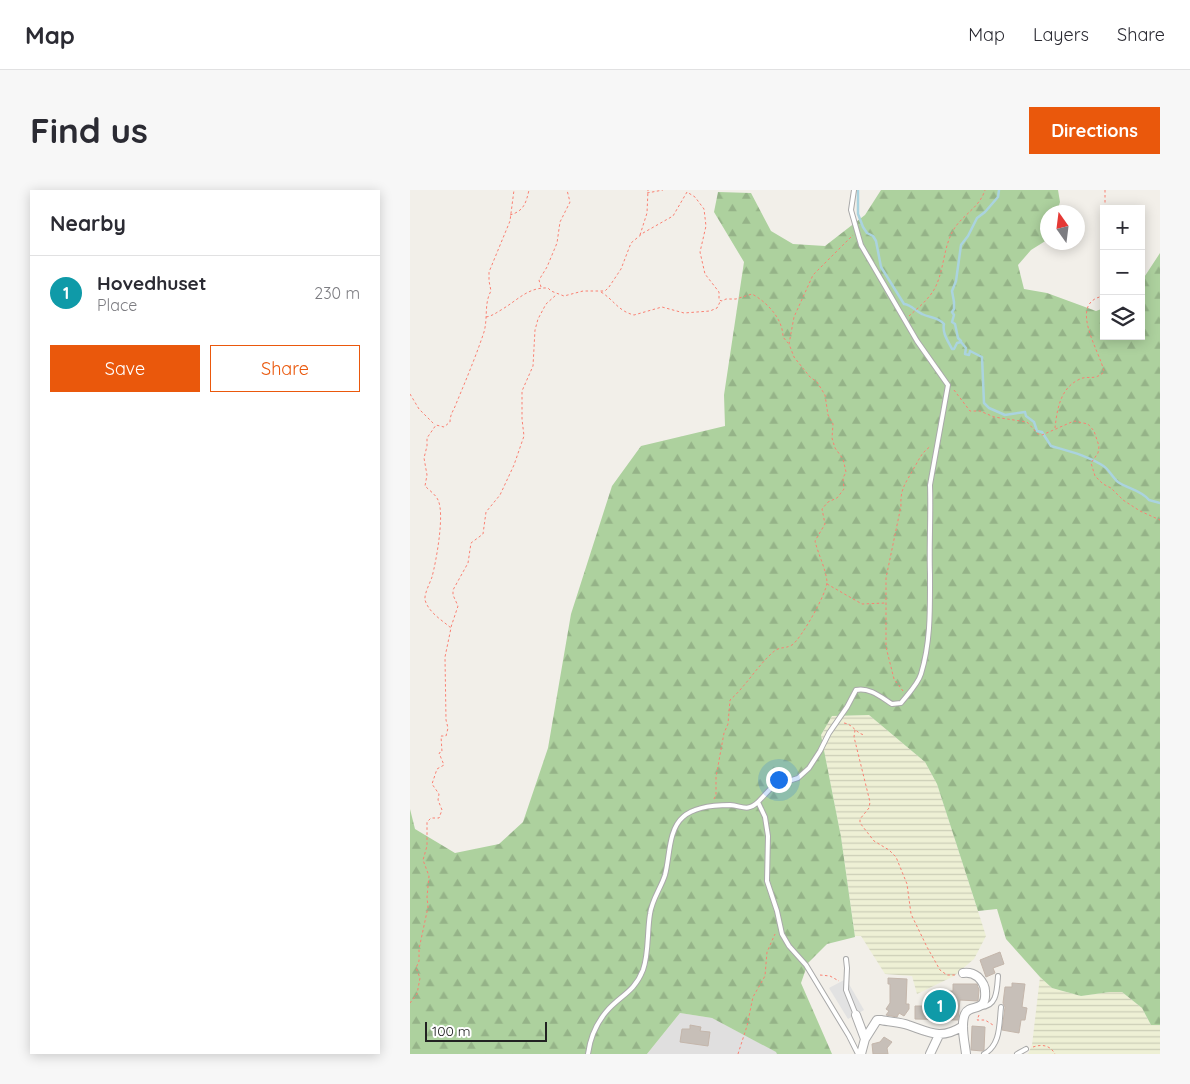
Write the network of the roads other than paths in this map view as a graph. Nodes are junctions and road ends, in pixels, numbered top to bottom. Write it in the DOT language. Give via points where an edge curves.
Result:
graph roads {
  1 [pos="854,190"];
  2 [pos="758,802"];
  3 [pos="846,959"];
  4 [pos="963,973"];
  5 [pos="998,976"];
  6 [pos="1001,1007"];
  7 [pos="980,1011"];
  8 [pos="856,1015"];
  9 [pos="963,1026"];
  10 [pos="939,1035"];
  11 [pos="865,1039"];
  12 [pos="1026,1049"];
  13 [pos="588,1054"];
  14 [pos="859,1054"];
  15 [pos="930,1054"];
  16 [pos="966,1054"];
  17 [pos="984,1054"];
  18 [pos="1017,1054"];
  1 -- 2 [label="lane" via="851,210 861,245 948,389 930,486 931,620 926,652 920,676 901,703 892,704 862,688 856,690 803,774 773,786"];
  2 -- 13 [label="lane" via="752,808 731,805 686,814 676,826 665,875 650,911 643,969 631,991 600,1020"];
  2 -- 14 [label="lane" via="768,836 767,881 784,940 812,976"];
  3 -- 8 [label="lane" via="846,990"];
  4 -- 7 [label="street" via="977,976 985,987 986,997"];
  5 -- 7 [label="lane" via="995,1000"];
  6 -- 17 [label="lane" via="997,1040"];
  7 -- 9 [label="street" via="967,1011"];
  8 -- 11 [label="street"];
  9 -- 10 [label="street"];
  9 -- 16 [label="street"];
  10 -- 11 [label="street" via="877,1020"];
  10 -- 15 [label="street"];
  11 -- 14 [label="street"];
  12 -- 18 [label="lane"];
}
